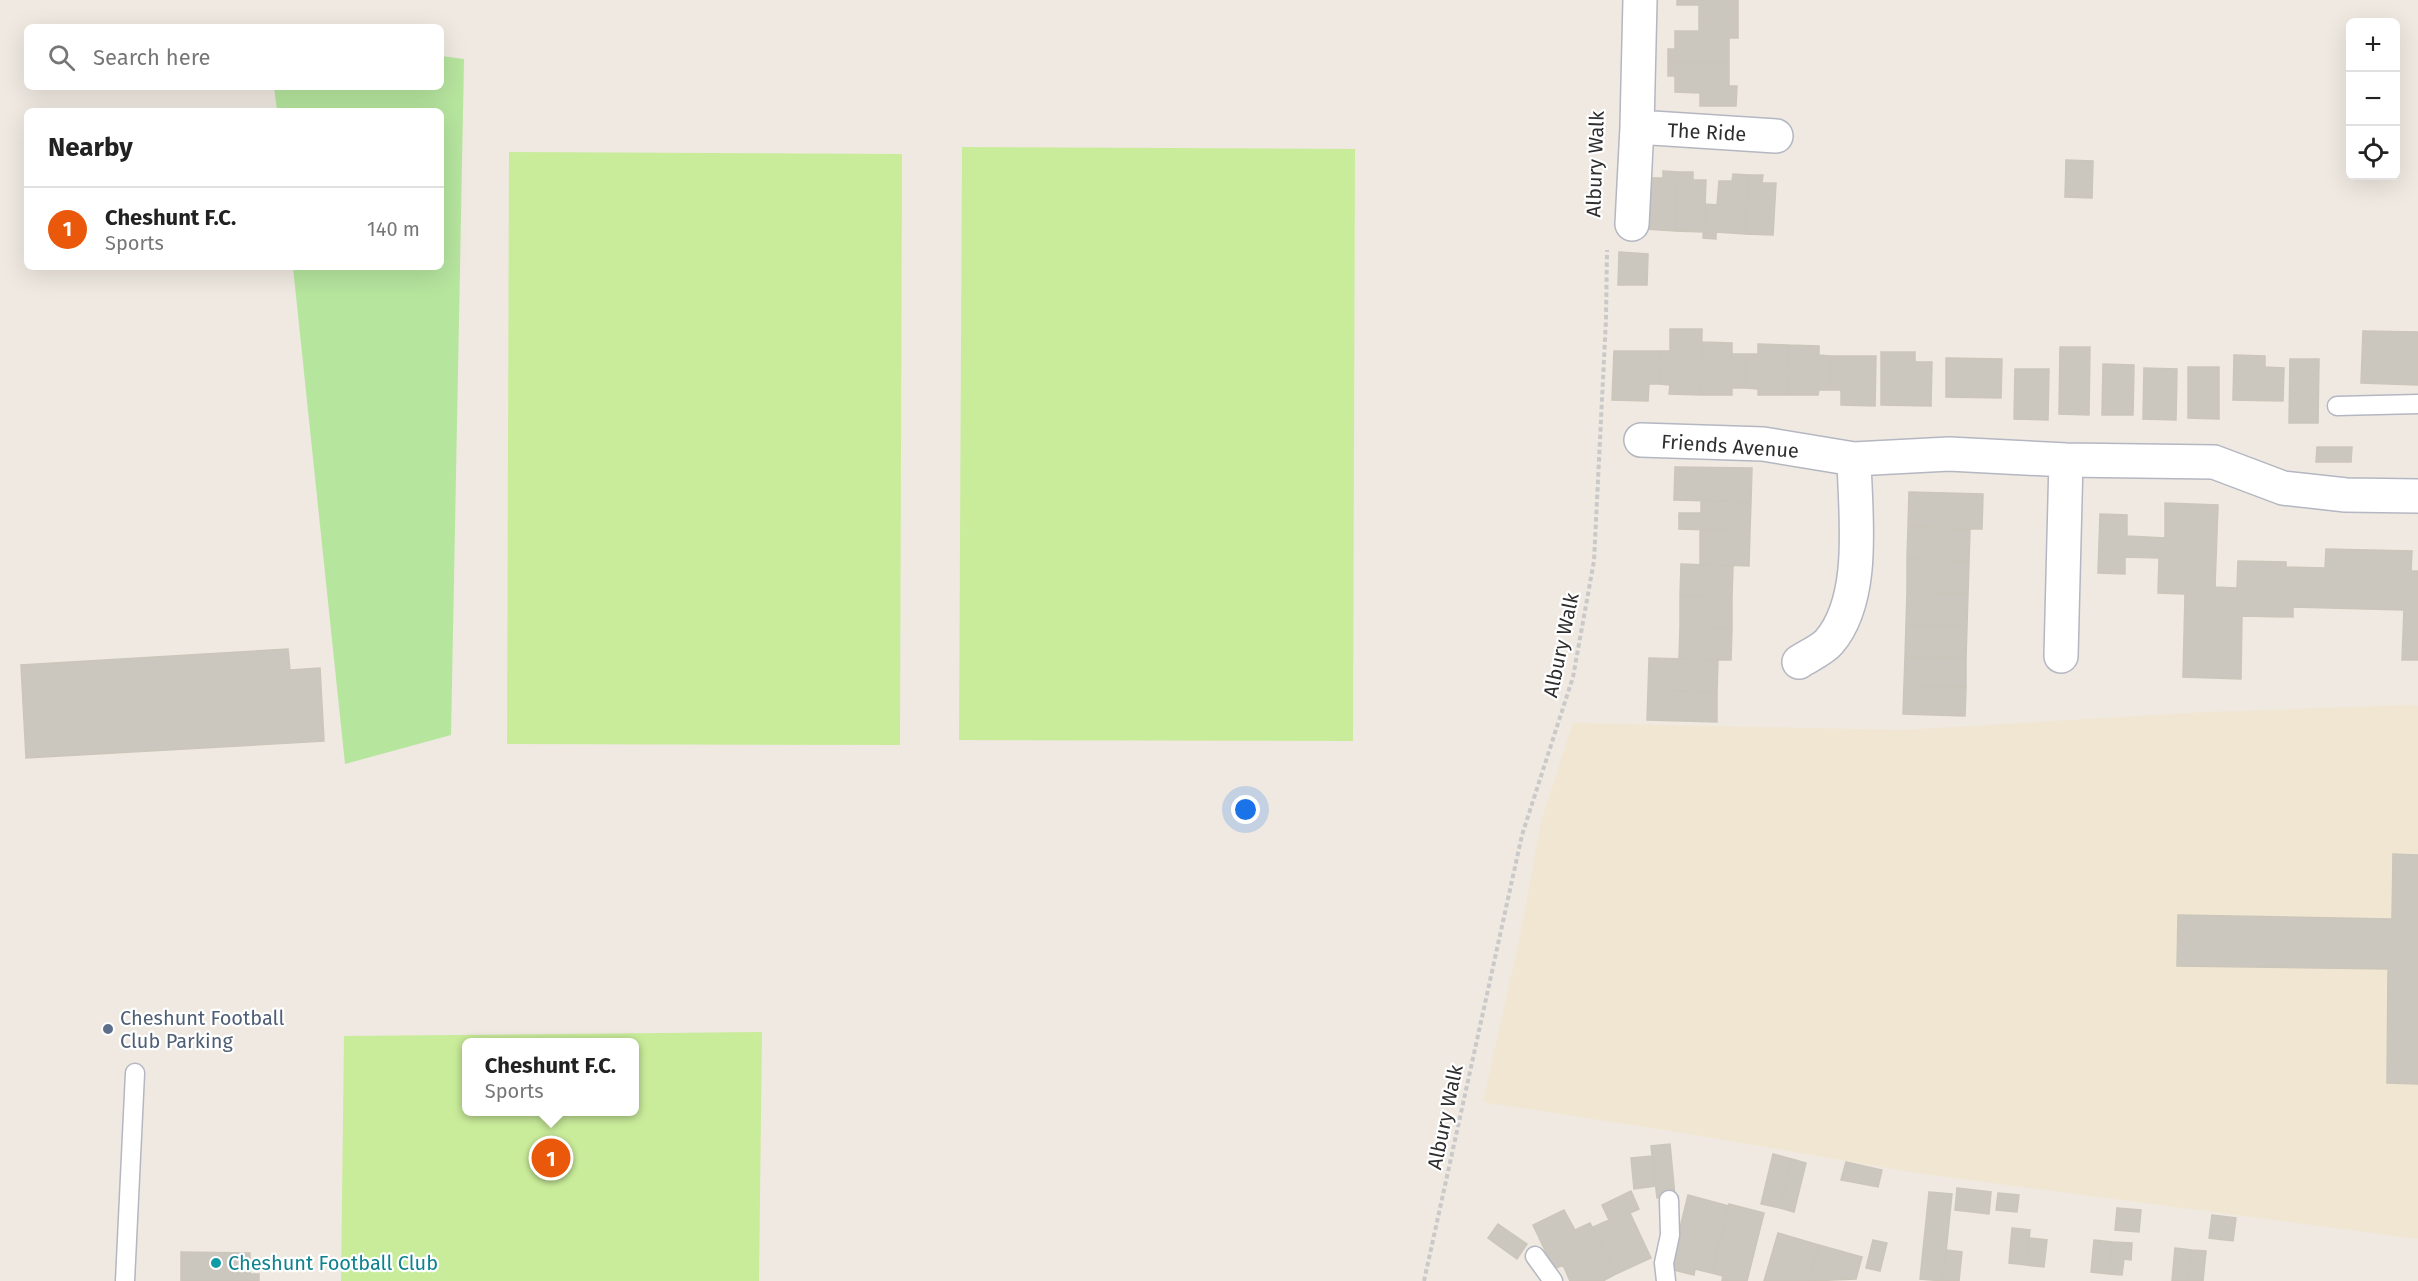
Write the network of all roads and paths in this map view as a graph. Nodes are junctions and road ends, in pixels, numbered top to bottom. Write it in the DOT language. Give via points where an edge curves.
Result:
graph roads {
  1 [pos="1640,0"];
  2 [pos="1637,128"];
  3 [pos="1776,136"];
  4 [pos="1620,231"];
  5 [pos="2418,404"];
  6 [pos="2337,406"];
  7 [pos="1641,440"];
  8 [pos="1854,459"];
  9 [pos="2066,460"];
  10 [pos="2418,496"];
  11 [pos="2061,656"];
  12 [pos="1799,662"];
  13 [pos="135,1072"];
  14 [pos="1669,1200"];
  15 [pos="1535,1256"];
  16 [pos="125,1281"];
  17 [pos="1424,1281"];
  18 [pos="1553,1281"];
  19 [pos="1666,1281"];
  1 -- 2 [label="street"];
  2 -- 3 [label="street, The Ride"];
  2 -- 4 [label="street"];
  4 -- 17 [label="path, Albury Walk" via="1606,319 1592,572 1573,677 1522,835"];
  5 -- 6 [label="lane"];
  7 -- 8 [label="street, Friends Avenue" via="1762,444"];
  8 -- 9 [label="street, Friends Avenue" via="1949,454"];
  8 -- 12 [label="street" via="1856,571 1850,600 1842,625 1828,644"];
  9 -- 10 [label="street, Friends Avenue" via="2214,462 2283,489"];
  9 -- 11 [label="street"];
  13 -- 16 [label="lane"];
  14 -- 19 [label="lane"];
  15 -- 18 [label="lane"];
}
